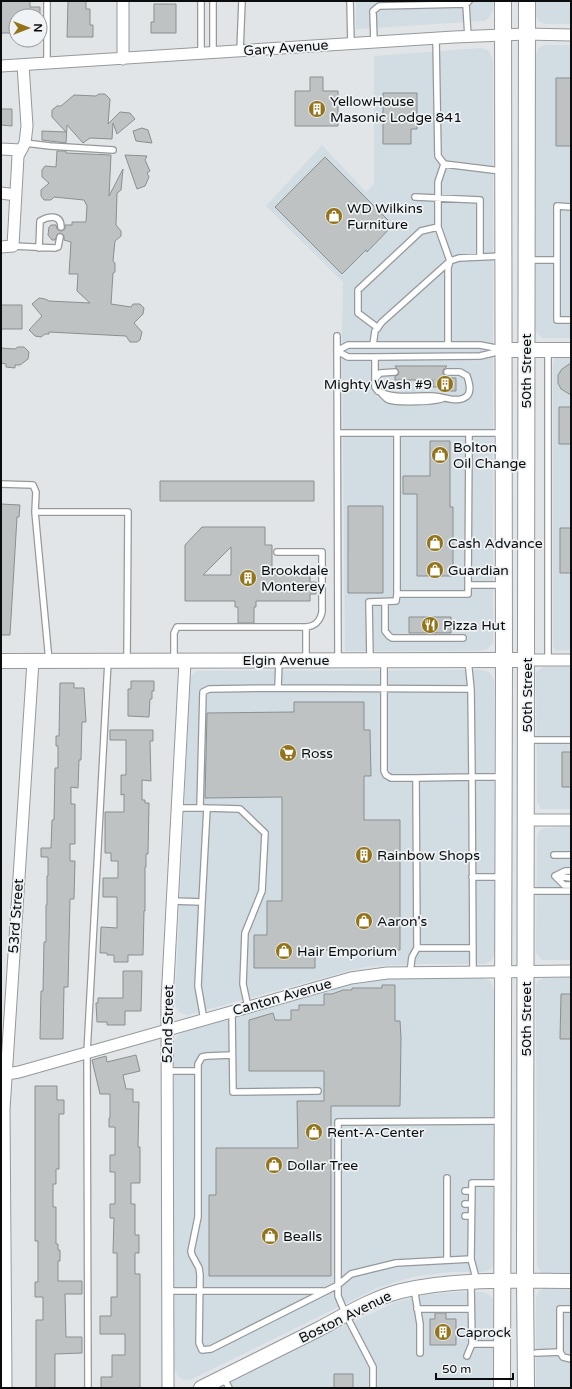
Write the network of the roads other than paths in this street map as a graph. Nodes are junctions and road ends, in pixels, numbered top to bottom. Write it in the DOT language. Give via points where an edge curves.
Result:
graph roads {
  1 [pos="47,1"];
  2 [pos="123,1"];
  3 [pos="201,1"];
  4 [pos="212,1"];
  5 [pos="242,1"];
  6 [pos="350,1"];
  7 [pos="503,1"];
  8 [pos="527,1"];
  9 [pos="467,3"];
  10 [pos="526,34"];
  11 [pos="503,35"];
  12 [pos="571,35"];
  13 [pos="468,37"];
  14 [pos="436,38"];
  15 [pos="374,42"];
  16 [pos="351,44"];
  17 [pos="240,51"];
  18 [pos="213,53"];
  19 [pos="201,54"];
  20 [pos="123,59"];
  21 [pos="48,63"];
  22 [pos="23,65"];
  23 [pos="1,66"];
  24 [pos="23,147"];
  25 [pos="1,149"];
  26 [pos="113,150"];
  27 [pos="444,164"];
  28 [pos="503,171"];
  29 [pos="1,193"];
  30 [pos="16,195"];
  31 [pos="415,198"];
  32 [pos="438,198"];
  33 [pos="571,207"];
  34 [pos="61,227"];
  35 [pos="438,227"];
  36 [pos="60,237"];
  37 [pos="13,246"];
  38 [pos="1,247"];
  39 [pos="39,248"];
  40 [pos="503,256"];
  41 [pos="480,257"];
  42 [pos="450,260"];
  43 [pos="526,260"];
  44 [pos="557,260"];
  45 [pos="571,320"];
  46 [pos="378,328"];
  47 [pos="337,336"];
  48 [pos="373,345"];
  49 [pos="448,345"];
  50 [pos="503,350"];
  51 [pos="526,350"];
  52 [pos="548,350"];
  53 [pos="571,350"];
  54 [pos="337,351"];
  55 [pos="375,357"];
  56 [pos="395,372"];
  57 [pos="447,372"];
  58 [pos="375,380"];
  59 [pos="338,433"];
  60 [pos="397,433"];
  61 [pos="469,433"];
  62 [pos="504,434"];
  63 [pos="1,484"];
  64 [pos="35,512"];
  65 [pos="277,552"];
  66 [pos="468,585"];
  67 [pos="504,585"];
  68 [pos="397,594"];
  69 [pos="385,602"];
  70 [pos="306,627"];
  71 [pos="463,638"];
  72 [pos="468,659"];
  73 [pos="279,660"];
  74 [pos="306,660"];
  75 [pos="338,660"];
  76 [pos="370,660"];
  77 [pos="384,660"];
  78 [pos="504,660"];
  79 [pos="527,660"];
  80 [pos="548,660"];
  81 [pos="571,660"];
  82 [pos="1,661"];
  83 [pos="33,661"];
  84 [pos="49,661"];
  85 [pos="108,661"];
  86 [pos="127,661"];
  87 [pos="179,661"];
  88 [pos="278,688"];
  89 [pos="384,689"];
  90 [pos="471,689"];
  91 [pos="527,740"];
  92 [pos="571,740"];
  93 [pos="472,777"];
  94 [pos="504,777"];
  95 [pos="416,778"];
  96 [pos="177,808"];
  97 [pos="203,808"];
  98 [pos="527,820"];
  99 [pos="571,820"];
  100 [pos="554,855"];
  101 [pos="571,855"];
  102 [pos="571,871"];
  103 [pos="555,876"];
  104 [pos="472,877"];
  105 [pos="504,877"];
  106 [pos="571,878"];
  107 [pos="571,884"];
  108 [pos="527,891"];
  109 [pos="571,891"];
  110 [pos="172,901"];
  111 [pos="202,902"];
  112 [pos="417,948"];
  113 [pos="472,948"];
  114 [pos="504,971"];
  115 [pos="526,971"];
  116 [pos="571,971"];
  117 [pos="473,972"];
  118 [pos="410,973"];
  119 [pos="248,1007"];
  120 [pos="232,1012"];
  121 [pos="204,1020"];
  122 [pos="167,1030"];
  123 [pos="87,1053"];
  124 [pos="232,1055"];
  125 [pos="167,1071"];
  126 [pos="197,1071"];
  127 [pos="3,1075"];
  128 [pos="318,1091"];
  129 [pos="503,1121"];
  130 [pos="447,1178"];
  131 [pos="503,1183"];
  132 [pos="447,1191"];
  133 [pos="454,1191"];
  134 [pos="447,1204"];
  135 [pos="454,1204"];
  136 [pos="447,1216"];
  137 [pos="454,1216"];
  138 [pos="447,1227"];
  139 [pos="454,1227"];
  140 [pos="447,1241"];
  141 [pos="454,1241"];
  142 [pos="471,1259"];
  143 [pos="447,1260"];
  144 [pos="525,1281"];
  145 [pos="571,1281"];
  146 [pos="474,1282"];
  147 [pos="502,1282"];
  148 [pos="338,1284"];
  149 [pos="414,1288"];
  150 [pos="168,1291"];
  151 [pos="200,1291"];
  152 [pos="326,1291"];
  153 [pos="417,1309"];
  154 [pos="471,1309"];
  155 [pos="571,1309"];
  156 [pos="346,1315"];
  157 [pos="472,1344"];
  158 [pos="502,1344"];
  159 [pos="560,1352"];
  160 [pos="420,1353"];
  161 [pos="536,1353"];
  162 [pos="467,1356"];
  163 [pos="571,1360"];
  164 [pos="226,1383"];
  165 [pos="6,1388"];
  166 [pos="88,1388"];
  167 [pos="168,1388"];
  168 [pos="202,1388"];
  169 [pos="373,1388"];
  170 [pos="502,1388"];
  171 [pos="526,1388"];
  1 -- 21 [label="lane"];
  2 -- 20 [label="street"];
  3 -- 19 [label="lane"];
  4 -- 18 [label="lane"];
  5 -- 17 [label="lane"];
  6 -- 16 [label="lane"];
  7 -- 11 [label="main road, 50th Street"];
  8 -- 10 [label="main road, 50th Street"];
  9 -- 13 [label="lane"];
  9 -- 15 [label="lane" via="379,6 373,11"];
  10 -- 11 [label="street, Gary Avenue"];
  10 -- 12 [label="street, Gary Avenue"];
  10 -- 43 [label="main road, 50th Street"];
  11 -- 13 [label="street, Gary Avenue"];
  11 -- 28 [label="main road, 50th Street"];
  13 -- 14 [label="street, Gary Avenue"];
  14 -- 15 [label="street, Gary Avenue"];
  14 -- 27 [label="lane" via="438,156"];
  15 -- 16 [label="street, Gary Avenue"];
  16 -- 17 [label="street, Gary Avenue"];
  17 -- 18 [label="street, Gary Avenue"];
  18 -- 19 [label="street, Gary Avenue"];
  19 -- 20 [label="street, Gary Avenue"];
  20 -- 21 [label="street, Gary Avenue"];
  21 -- 22 [label="street, Gary Avenue"];
  22 -- 23 [label="street, Gary Avenue"];
  22 -- 24 [label="street" via="27,126"];
  24 -- 25 [label="street"];
  24 -- 26 [label="lane"];
  24 -- 30 [label="street" via="18,156"];
  27 -- 28 [label="lane"];
  27 -- 32 [label="lane" via="438,182"];
  28 -- 40 [label="main road, 50th Street"];
  29 -- 30 [label="street"];
  30 -- 37 [label="street"];
  31 -- 32 [label="lane"];
  32 -- 35 [label="lane"];
  32 -- 41 [label="lane" via="480,200"];
  33 -- 44 [label="lane" via="557,206"];
  34 -- 39 [label="lane" via="58,218 45,218 40,221"];
  35 -- 42 [label="lane"];
  35 -- 46 [label="lane" via="421,231 358,290 358,313"];
  36 -- 39 [label="lane" via="58,247"];
  37 -- 38 [label="street"];
  37 -- 39 [label="lane"];
  40 -- 41 [label="lane"];
  40 -- 50 [label="main road, 50th Street"];
  41 -- 42 [label="lane"];
  42 -- 46 [label="lane"];
  42 -- 49 [label="lane"];
  43 -- 44 [label="lane"];
  43 -- 51 [label="main road, 50th Street"];
  44 -- 45 [label="lane" via="557,320"];
  46 -- 48 [label="lane"];
  47 -- 54 [label="lane"];
  48 -- 49 [label="lane"];
  48 -- 54 [label="lane" via="348,345"];
  49 -- 50 [label="lane" via="480,345"];
  50 -- 51 [label="street"];
  50 -- 55 [label="lane" via="480,356"];
  50 -- 62 [label="main road, 50th Street"];
  51 -- 52 [label="street"];
  51 -- 79 [label="main road, 50th Street"];
  52 -- 53 [label="street"];
  52 -- 80 [label="lane"];
  54 -- 55 [label="lane" via="348,357"];
  54 -- 59 [label="lane"];
  55 -- 58 [label="lane"];
  56 -- 58 [label="lane" via="380,373"];
  57 -- 58 [label="lane" via="464,374 469,381 470,389 467,396 395,396 378,391"];
  59 -- 60 [label="lane"];
  59 -- 75 [label="lane"];
  60 -- 61 [label="lane"];
  60 -- 68 [label="lane"];
  61 -- 62 [label="lane"];
  61 -- 66 [label="lane"];
  62 -- 67 [label="main road, 50th Street"];
  63 -- 64 [label="lane" via="33,486 36,492"];
  64 -- 84 [label="lane"];
  64 -- 86 [label="lane" via="128,512"];
  65 -- 70 [label="lane" via="322,552 322,612 317,623"];
  66 -- 67 [label="lane"];
  66 -- 68 [label="lane" via="468,594"];
  67 -- 78 [label="main road, 50th Street"];
  68 -- 69 [label="lane" via="396,601"];
  69 -- 71 [label="lane" via="385,631 392,638"];
  69 -- 76 [label="lane" via="369,602"];
  70 -- 74 [label="lane"];
  70 -- 87 [label="lane" via="177,627 174,633"];
  72 -- 77 [label="street, Elgin Avenue"];
  72 -- 78 [label="street, Elgin Avenue"];
  72 -- 90 [label="lane"];
  73 -- 74 [label="street, Elgin Avenue"];
  73 -- 87 [label="street, Elgin Avenue"];
  73 -- 88 [label="lane"];
  74 -- 75 [label="street, Elgin Avenue"];
  75 -- 76 [label="street, Elgin Avenue"];
  76 -- 77 [label="street, Elgin Avenue"];
  77 -- 89 [label="lane"];
  78 -- 79 [label="street, Elgin Avenue"];
  78 -- 94 [label="main road, 50th Street"];
  79 -- 80 [label="street, Elgin Avenue"];
  79 -- 91 [label="main road, 50th Street"];
  80 -- 81 [label="street, Elgin Avenue"];
  82 -- 83 [label="street, Elgin Avenue"];
  83 -- 84 [label="street, Elgin Avenue"];
  83 -- 127 [label="street, 53rd Street"];
  84 -- 85 [label="street, Elgin Avenue"];
  85 -- 86 [label="street, Elgin Avenue"];
  85 -- 123 [label="lane"];
  86 -- 87 [label="street, Elgin Avenue"];
  87 -- 96 [label="street, 52nd Street"];
  88 -- 89 [label="lane"];
  88 -- 97 [label="lane" via="209,689 203,692"];
  89 -- 90 [label="lane"];
  89 -- 95 [label="lane" via="384,771 391,778"];
  90 -- 93 [label="lane"];
  91 -- 92 [label="lane"];
  91 -- 98 [label="main road, 50th Street"];
  93 -- 94 [label="lane"];
  93 -- 95 [label="lane"];
  93 -- 104 [label="lane"];
  94 -- 105 [label="main road, 50th Street"];
  95 -- 112 [label="lane"];
  96 -- 97 [label="lane"];
  96 -- 110 [label="street, 52nd Street"];
  97 -- 111 [label="lane"];
  97 -- 119 [label="lane" via="240,809 265,833 262,891 245,933 242,984"];
  98 -- 99 [label="street"];
  98 -- 108 [label="main road, 50th Street"];
  100 -- 101 [label="lane"];
  102 -- 103 [label="lane"];
  103 -- 106 [label="lane"];
  103 -- 107 [label="lane" via="564,884"];
  104 -- 105 [label="lane"];
  104 -- 113 [label="lane"];
  105 -- 114 [label="main road, 50th Street"];
  108 -- 109 [label="lane"];
  108 -- 115 [label="main road, 50th Street"];
  110 -- 111 [label="lane"];
  110 -- 122 [label="street, 52nd Street"];
  111 -- 121 [label="lane" via="198,986"];
  112 -- 113 [label="lane"];
  112 -- 118 [label="lane" via="412,957"];
  113 -- 117 [label="lane"];
  114 -- 115 [label="street, Canton Avenue"];
  114 -- 117 [label="street, Canton Avenue"];
  114 -- 129 [label="main road, 50th Street"];
  115 -- 116 [label="street, Canton Avenue"];
  115 -- 144 [label="main road, 50th Street"];
  117 -- 118 [label="street, Canton Avenue"];
  118 -- 119 [label="street, Canton Avenue" via="351,978"];
  119 -- 120 [label="street, Canton Avenue"];
  120 -- 121 [label="street, Canton Avenue"];
  120 -- 124 [label="lane"];
  121 -- 122 [label="street, Canton Avenue"];
  122 -- 123 [label="street, Canton Avenue"];
  122 -- 125 [label="street, 52nd Street"];
  123 -- 127 [label="street, Canton Avenue"];
  123 -- 166 [label="lane"];
  124 -- 126 [label="lane" via="202,1058 199,1060"];
  124 -- 128 [label="lane" via="233,1092"];
  125 -- 126 [label="lane"];
  125 -- 150 [label="street, 52nd Street"];
  126 -- 151 [label="lane" via="198,1217 191,1251 200,1268"];
  127 -- 165 [label="street, 53rd Street"];
  129 -- 131 [label="main road, 50th Street"];
  129 -- 148 [label="lane" via="338,1122"];
  130 -- 132 [label="lane"];
  131 -- 142 [label="lane" via="472,1183 468,1191 468,1240"];
  131 -- 147 [label="main road, 50th Street"];
  132 -- 133 [label="lane"];
  132 -- 134 [label="lane"];
  134 -- 135 [label="lane"];
  134 -- 136 [label="lane"];
  136 -- 137 [label="lane"];
  136 -- 138 [label="lane"];
  138 -- 139 [label="lane"];
  138 -- 140 [label="lane"];
  140 -- 141 [label="lane"];
  140 -- 143 [label="lane"];
  142 -- 143 [label="lane"];
  142 -- 146 [label="lane"];
  143 -- 148 [label="lane" via="396,1263 352,1274"];
  144 -- 145 [label="street, Boston Avenue"];
  144 -- 147 [label="street, Boston Avenue"];
  144 -- 171 [label="main road, 50th Street"];
  146 -- 147 [label="street, Boston Avenue"];
  146 -- 149 [label="street, Boston Avenue"];
  146 -- 154 [label="lane"];
  147 -- 158 [label="main road, 50th Street"];
  148 -- 152 [label="lane"];
  148 -- 156 [label="lane" via="338,1296"];
  149 -- 153 [label="lane"];
  149 -- 156 [label="street, Boston Avenue" via="384,1296"];
  150 -- 151 [label="lane"];
  150 -- 167 [label="street, 52nd Street"];
  151 -- 152 [label="lane"];
  151 -- 152 [label="lane" via="199,1343 202,1350 211,1349"];
  153 -- 154 [label="lane"];
  153 -- 160 [label="lane"];
  154 -- 157 [label="lane"];
  155 -- 159 [label="lane" via="560,1309"];
  156 -- 164 [label="street, Boston Avenue"];
  156 -- 169 [label="lane" via="373,1367"];
  157 -- 158 [label="lane"];
  157 -- 162 [label="lane"];
  158 -- 170 [label="main road, 50th Street"];
  159 -- 161 [label="lane"];
  159 -- 163 [label="lane"];
  164 -- 168 [label="street, Boston Avenue"];
}
